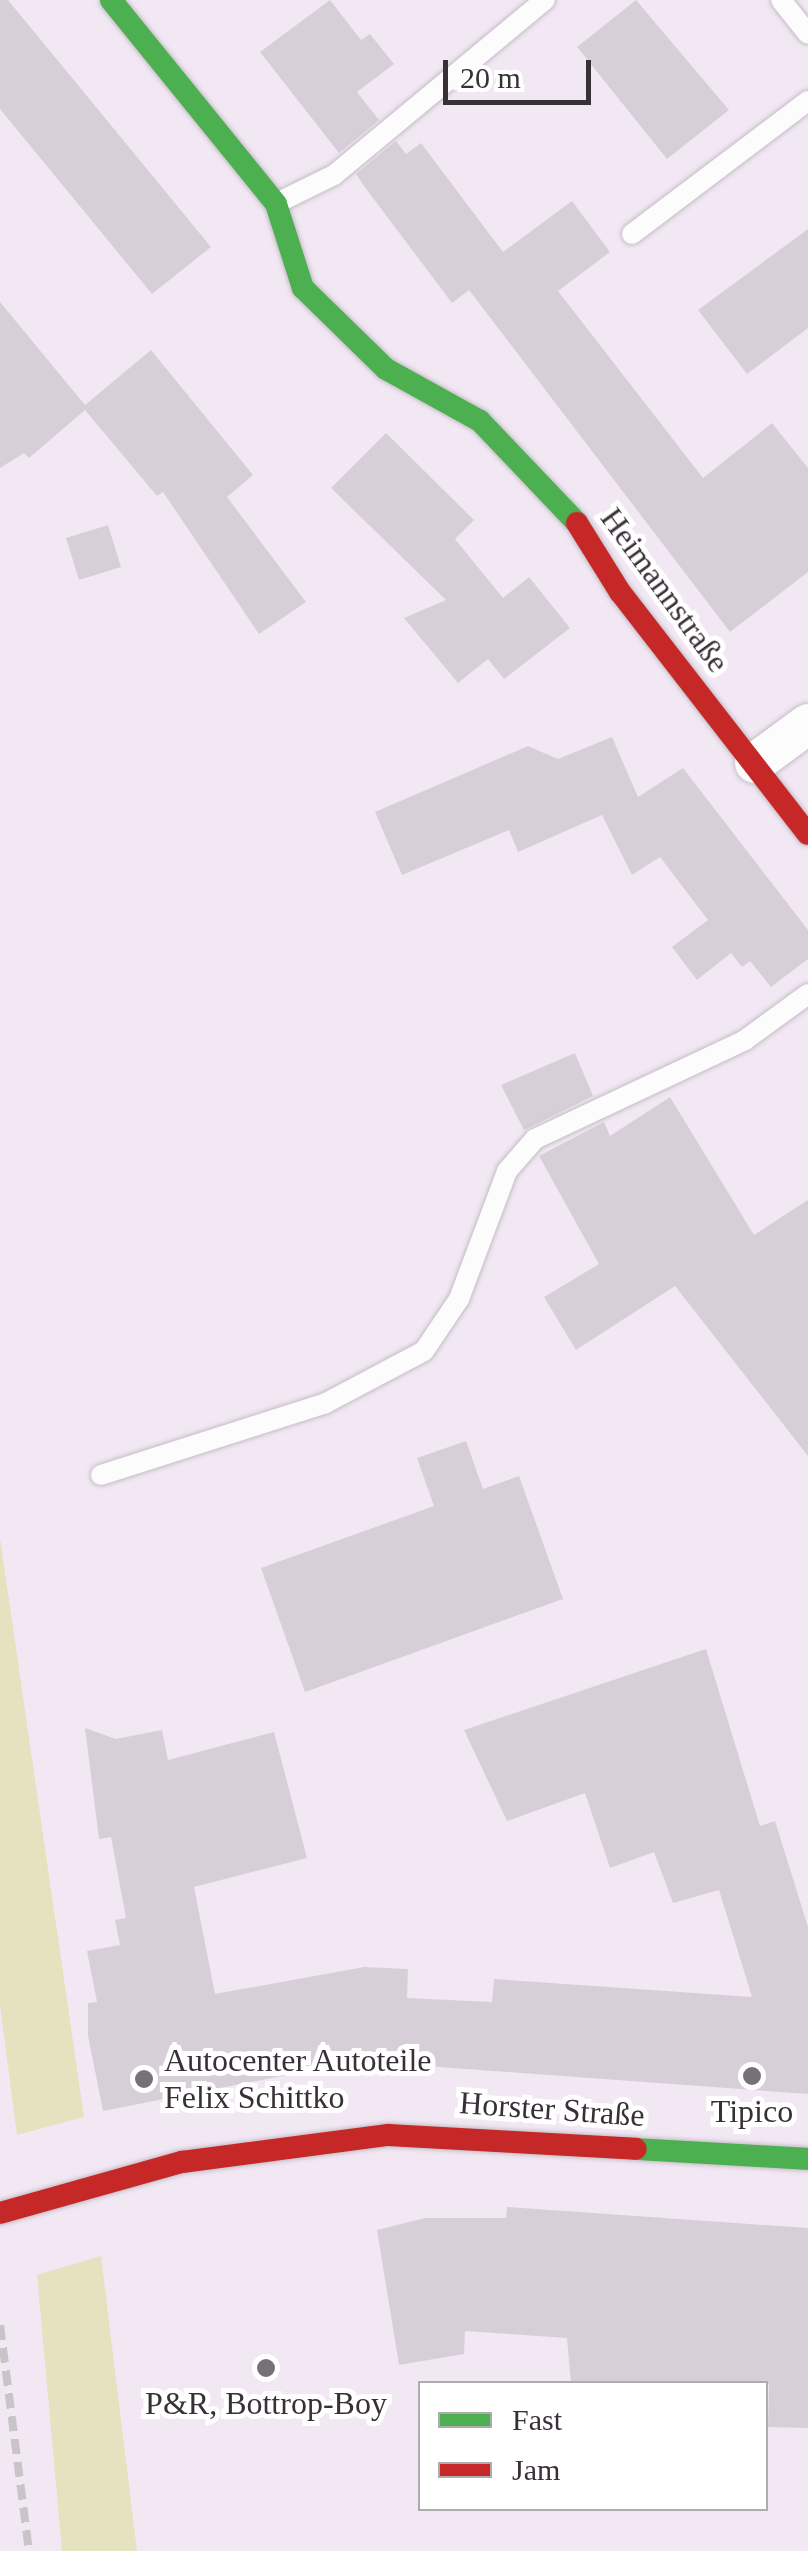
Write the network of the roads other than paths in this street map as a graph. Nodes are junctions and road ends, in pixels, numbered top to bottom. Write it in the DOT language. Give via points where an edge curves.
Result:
graph roads {
  1 [pos="110,0"];
  2 [pos="545,0"];
  3 [pos="781,0"];
  4 [pos="808,34"];
  5 [pos="808,101"];
  6 [pos="276,204"];
  7 [pos="632,234"];
  8 [pos="808,724"];
  9 [pos="755,763"];
  10 [pos="808,834"];
  11 [pos="808,994"];
  12 [pos="101,1475"];
  13 [pos="808,2160"];
  14 [pos="0,2213"];
  1 -- 6 [label="street, Heimannstraße"];
  2 -- 6 [label="lane" via="334,175"];
  3 -- 4 [label="lane"];
  5 -- 7 [label="lane"];
  6 -- 9 [label="street, Heimannstraße" via="303,288 386,368 480,420 596,543 620,592"];
  8 -- 9 [label="street"];
  9 -- 10 [label="street, Heimannstraße"];
  11 -- 12 [label="lane" via="745,1040 536,1139 507,1170 459,1299 424,1351 324,1404"];
  13 -- 14 [label="street, Horster Straße" via="388,2135 182,2162"];
}
